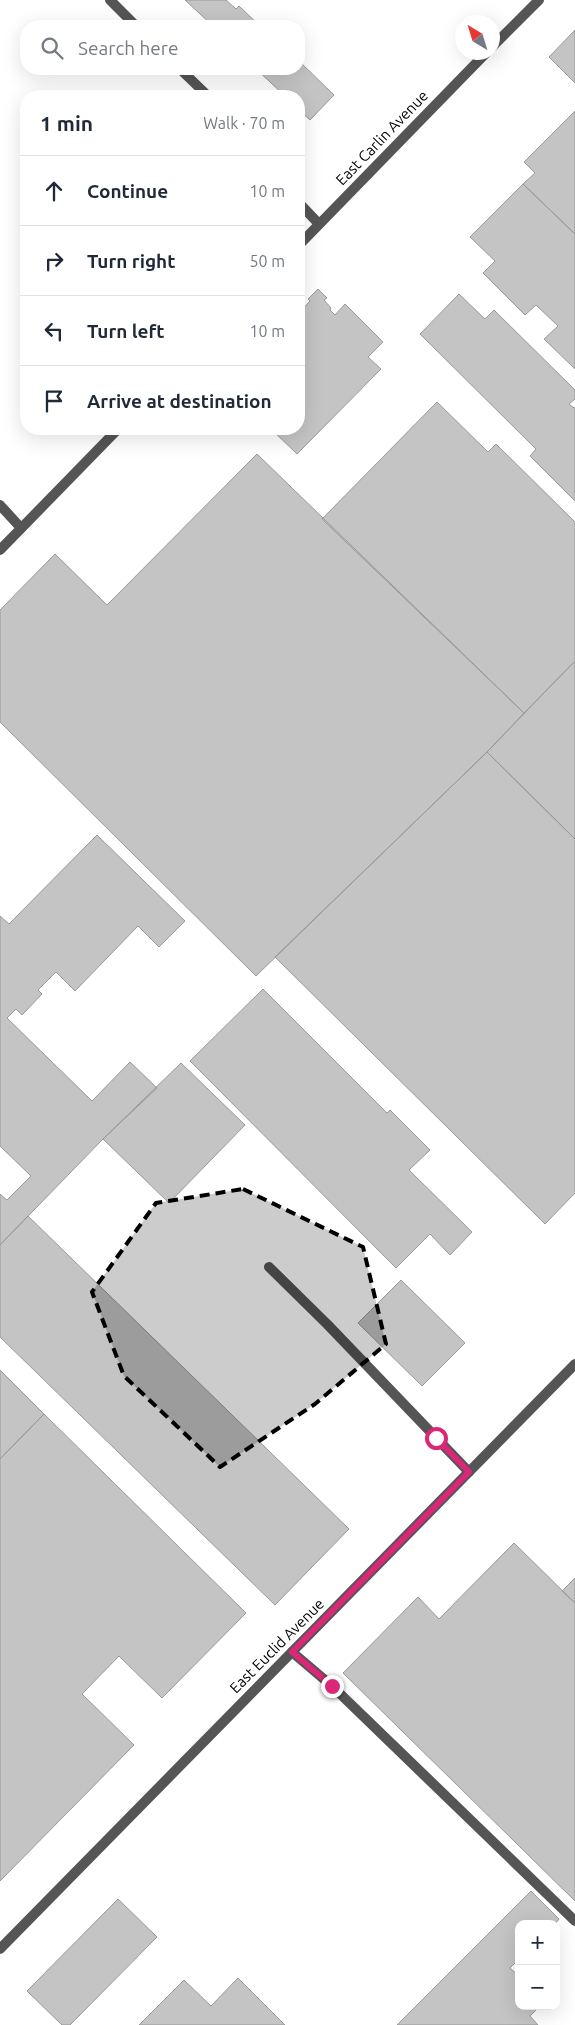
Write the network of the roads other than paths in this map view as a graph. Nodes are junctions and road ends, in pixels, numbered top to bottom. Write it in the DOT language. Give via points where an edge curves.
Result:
graph roads {
  1 [pos="110,0"];
  2 [pos="538,0"];
  3 [pos="130,20"];
  4 [pos="500,39"];
  5 [pos="479,60"];
  6 [pos="186,75"];
  7 [pos="202,90"];
  8 [pos="305,209"];
  9 [pos="319,224"];
  10 [pos="305,239"];
  11 [pos="112,435"];
  12 [pos="0,505"];
  13 [pos="22,528"];
  14 [pos="0,550"];
  15 [pos="269,1267"];
  16 [pos="575,1364"];
  17 [pos="469,1472"];
  18 [pos="292,1652"];
  19 [pos="575,1921"];
  20 [pos="0,1949"];
  1 -- 3 [label="street"];
  2 -- 4 [label="street"];
  5 -- 9 [label="street, East Carlin Avenue"];
  6 -- 7 [label="street"];
  8 -- 9 [label="street"];
  9 -- 10 [label="street, East Carlin Avenue"];
  11 -- 13 [label="street"];
  12 -- 13 [label="street"];
  13 -- 14 [label="street"];
  15 -- 17 [label="street"];
  16 -- 17 [label="street, East Euclid Avenue"];
  17 -- 18 [label="street, East Euclid Avenue"];
  18 -- 19 [label="street" via="332,1686"];
  18 -- 20 [label="street, East Euclid Avenue"];
}
